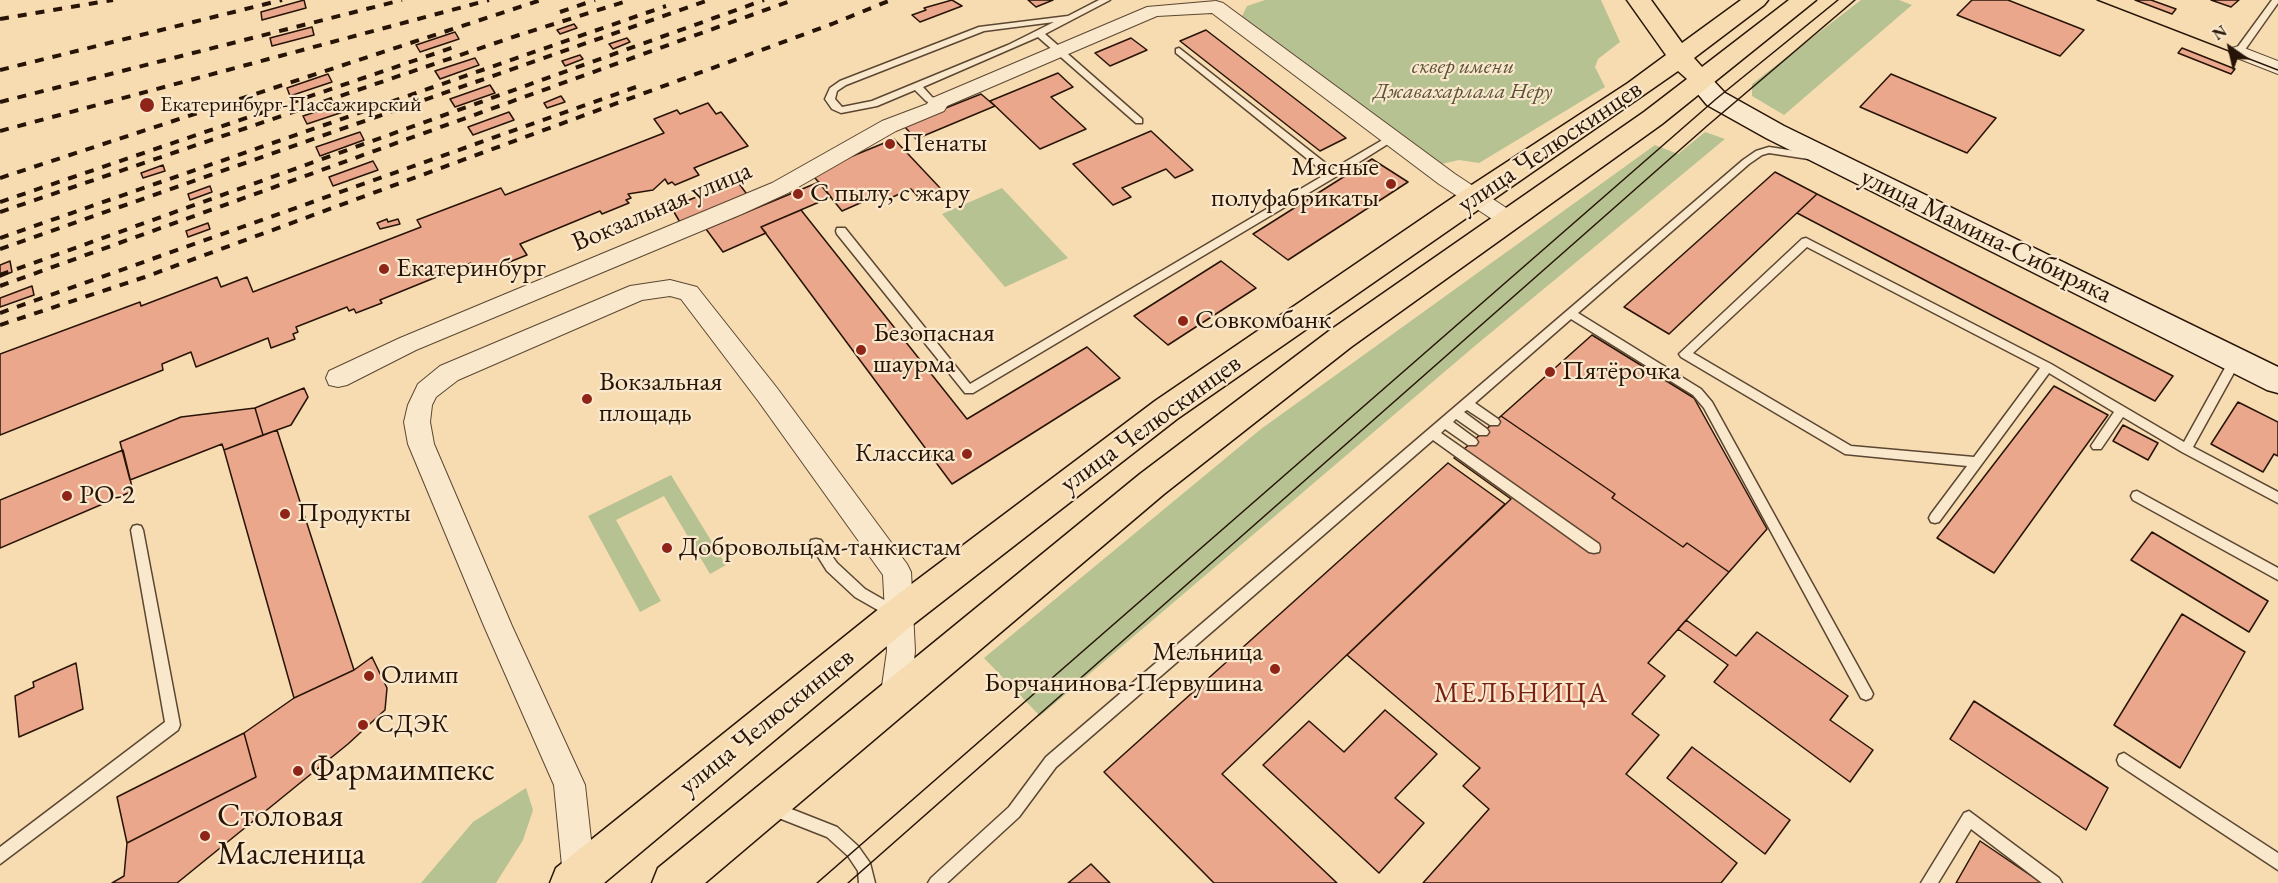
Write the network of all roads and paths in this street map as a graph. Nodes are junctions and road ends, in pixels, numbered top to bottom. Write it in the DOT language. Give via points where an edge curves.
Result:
graph roads {
  1 [pos="1106,0"];
  2 [pos="1639,0"];
  3 [pos="1804,0"];
  4 [pos="2276,0"];
  5 [pos="1211,4"];
  6 [pos="1739,5"];
  7 [pos="1066,18"];
  8 [pos="1038,32"];
  9 [pos="1758,37"];
  10 [pos="1059,50"];
  11 [pos="1179,51"];
  12 [pos="2239,52"];
  13 [pos="1679,56"];
  14 [pos="2278,68"];
  15 [pos="1700,81"];
  16 [pos="916,86"];
  17 [pos="937,105"];
  18 [pos="1140,121"];
  19 [pos="1394,137"];
  20 [pos="1831,159"];
  21 [pos="1333,174"];
  22 [pos="1474,197"];
  23 [pos="1509,220"];
  24 [pos="841,231"];
  25 [pos="1570,313"];
  26 [pos="2235,360"];
  27 [pos="2047,367"];
  28 [pos="338,378"];
  29 [pos="2278,381"];
  30 [pos="1466,404"];
  31 [pos="2121,411"];
  32 [pos="1456,413"];
  33 [pos="1444,422"];
  34 [pos="1494,422"];
  35 [pos="1483,432"];
  36 [pos="1432,433"];
  37 [pos="1472,442"];
  38 [pos="2097,446"];
  39 [pos="2186,449"];
  40 [pos="1977,462"];
  41 [pos="2137,496"];
  42 [pos="2278,498"];
  43 [pos="1935,518"];
  44 [pos="137,530"];
  45 [pos="816,544"];
  46 [pos="1594,548"];
  47 [pos="2278,574"];
  48 [pos="898,615"];
  49 [pos="1866,694"];
  50 [pos="895,700"];
  51 [pos="2124,760"];
  52 [pos="764,806"];
  53 [pos="0,856"];
  54 [pos="2278,861"];
  55 [pos="575,880"];
  56 [pos="673,883"];
  57 [pos="867,883"];
  58 [pos="936,883"];
  59 [pos="1929,883"];
  60 [pos="2054,883"];
  1 -- 7 [label="lane"];
  2 -- 13 [label="main road"];
  3 -- 9 [label="main road, улица Челюскинцев"];
  4 -- 12 [label="lane"];
  5 -- 10 [label="street, Вокзальная улица" via="1154,11"];
  5 -- 19 [label="street"];
  6 -- 9 [label="main road"];
  6 -- 13 [label="main road, улица Челюскинцев"];
  7 -- 8 [label="lane"];
  7 -- 16 [label="lane" via="982,29 843,83 833,90 830,99 835,107 851,110"];
  8 -- 10 [label="lane"];
  8 -- 16 [label="lane"];
  9 -- 15 [label="main road, улица Челюскинцев"];
  10 -- 17 [label="street, Вокзальная улица"];
  10 -- 18 [label="lane"];
  11 -- 21 [label="lane"];
  12 -- 14 [label="street"];
  13 -- 15 [label="main road"];
  13 -- 22 [label="main road, улица Челюскинцев" via="1637,89"];
  15 -- 20 [label="main road, улица Мамина-Сибиряка" via="1716,99"];
  15 -- 23 [label="main road, улица Челюскинцев"];
  16 -- 17 [label="lane"];
  17 -- 28 [label="street, Вокзальная улица" via="889,126 734,210 408,344"];
  19 -- 21 [label="lane"];
  19 -- 22 [label="street"];
  20 -- 25 [label="lane" via="1769,150 1759,153"];
  20 -- 26 [label="main road, улица Мамина-Сибиряка"];
  21 -- 24 [label="lane" via="969,390"];
  22 -- 23 [label="street"];
  22 -- 48 [label="main road, улица Челюскинцев" via="1166,410"];
  23 -- 50 [label="main road, улица Челюскинцев" via="1340,339 1152,484"];
  25 -- 30 [label="lane"];
  25 -- 49 [label="lane" via="1697,392 1708,405"];
  26 -- 29 [label="main road, улица Мамина-Сибиряка"];
  26 -- 39 [label="lane"];
  27 -- 31 [label="lane"];
  27 -- 40 [label="lane"];
  27 -- 40 [label="lane" via="1806,242 1685,354 1849,451"];
  30 -- 32 [label="lane"];
  30 -- 34 [label="lane"];
  31 -- 38 [label="lane"];
  31 -- 39 [label="lane"];
  32 -- 33 [label="lane"];
  32 -- 35 [label="lane"];
  33 -- 36 [label="lane"];
  33 -- 37 [label="lane"];
  36 -- 46 [label="lane"];
  36 -- 58 [label="lane" via="1051,762 1014,812"];
  39 -- 42 [label="lane"];
  40 -- 43 [label="lane"];
  41 -- 47 [label="lane"];
  44 -- 53 [label="lane" via="173,725"];
  45 -- 48 [label="lane" via="832,567 860,593"];
  48 -- 50 [label="street" via="901,651"];
  48 -- 55 [label="main road, улица Челюскинцев"];
  48 -- 55 [label="street" via="897,572 689,293 656,288 615,300 438,381 420,405 417,422 421,444 569,785"];
  50 -- 52 [label="main road, улица Челюскинцев"];
  51 -- 54 [label="lane"];
  52 -- 56 [label="main road, улица Челюскинцев"];
  52 -- 57 [label="lane" via="832,832 865,868"];
  59 -- 60 [label="lane" via="1969,818"];
}
